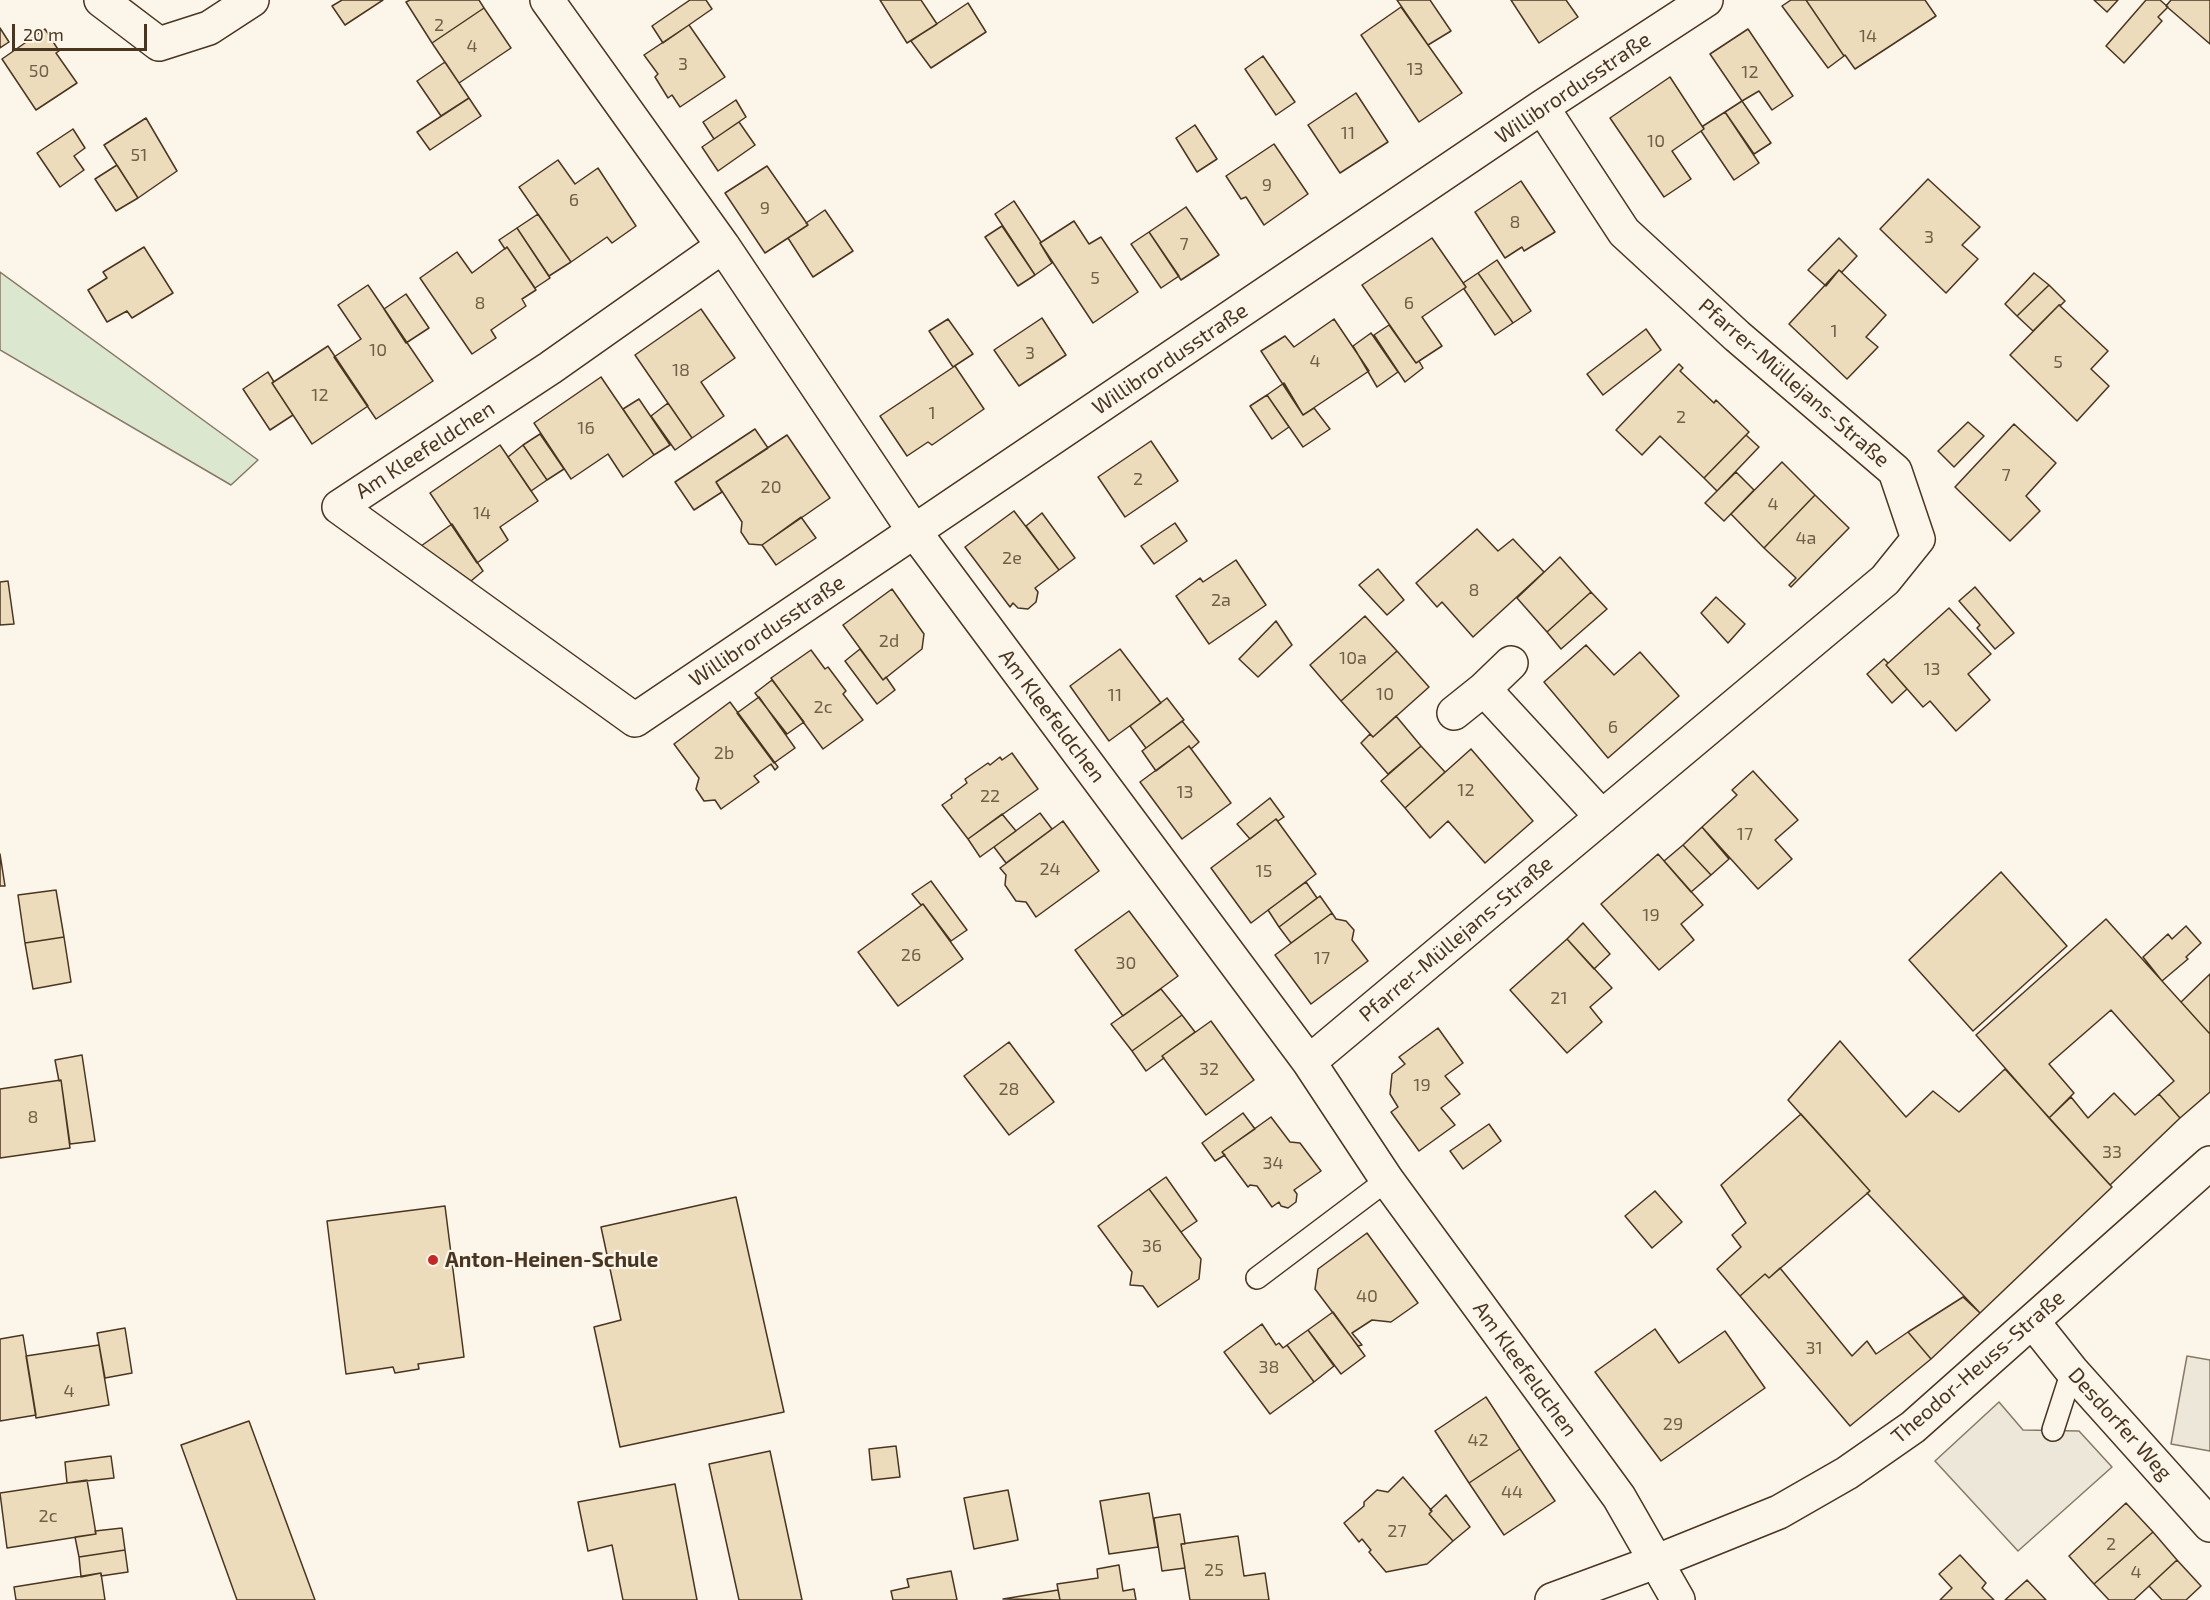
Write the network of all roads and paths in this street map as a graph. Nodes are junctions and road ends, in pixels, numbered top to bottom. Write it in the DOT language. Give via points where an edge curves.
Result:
graph roads {
  1 [pos="101,0"];
  2 [pos="252,0"];
  3 [pos="547,0"];
  4 [pos="1706,0"];
  5 [pos="1542,107"];
  6 [pos="723,246"];
  7 [pos="914,531"];
  8 [pos="1511,663"];
  9 [pos="1484,689"];
  10 [pos="1454,713"];
  11 [pos="636,720"];
  12 [pos="1602,817"];
  13 [pos="1309,1062"];
  14 [pos="2210,1162"];
  15 [pos="1387,1180"];
  16 [pos="1257,1278"];
  17 [pos="2033,1322"];
  18 [pos="2072,1371"];
  19 [pos="2054,1430"];
  20 [pos="2210,1525"];
  21 [pos="1655,1562"];
  22 [pos="1552,1600"];
  23 [pos="1678,1600"];
  1 -- 2 [label="street" via="159,44 209,27"];
  3 -- 6 [label="street, Am Kleefeldchen"];
  4 -- 5 [label="street, Willibrordusstraße"];
  5 -- 7 [label="street, Willibrordusstraße"];
  5 -- 12 [label="street, Pfarrer-Müllejans-Straße" via="1624,232 1737,336 1895,471 1918,539 1885,580"];
  6 -- 7 [label="street, Am Kleefeldchen"];
  6 -- 11 [label="street, Am Kleefeldchen" via="550,368 339,507"];
  7 -- 11 [label="street, Willibrordusstraße"];
  7 -- 13 [label="street, Am Kleefeldchen"];
  8 -- 9 [label="street"];
  9 -- 10 [label="street"];
  9 -- 12 [label="street"];
  12 -- 13 [label="street, Pfarrer-Müllejans-Straße"];
  13 -- 15 [label="street, Am Kleefeldchen"];
  14 -- 17 [label="street, Theodor-Heuss-Straße"];
  15 -- 16 [label="lane"];
  15 -- 21 [label="street, Am Kleefeldchen" via="1619,1497"];
  17 -- 18 [label="street, Desdorfer Weg"];
  17 -- 21 [label="street, Theodor-Heuss-Straße" via="1914,1427 1847,1473 1779,1512"];
  18 -- 19 [label="lane"];
  18 -- 20 [label="street, Desdorfer Weg"];
  21 -- 22 [label="street, Theodor-Heuss-Straße"];
  21 -- 23 [label="street, Am Kleefeldchen"];
}
